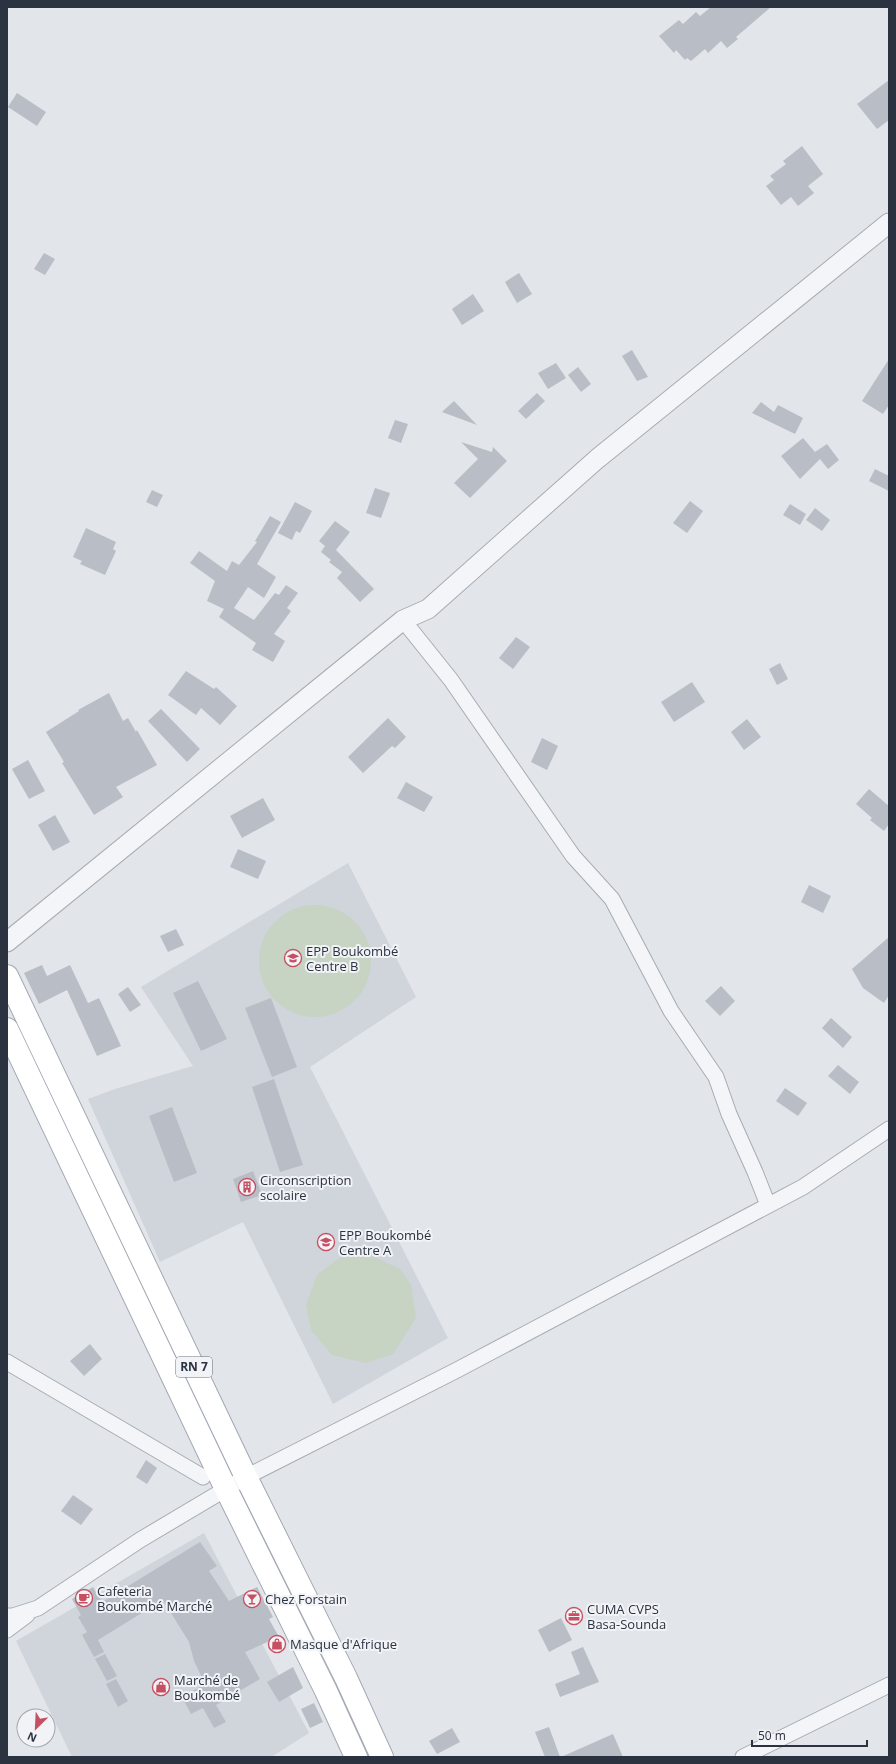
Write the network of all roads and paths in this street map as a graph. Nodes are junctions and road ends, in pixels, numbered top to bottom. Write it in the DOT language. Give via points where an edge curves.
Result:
graph roads {
  1 [pos="889,223"];
  2 [pos="403,620"];
  3 [pos="7,942"];
  4 [pos="7,976"];
  5 [pos="7,1029"];
  6 [pos="889,1129"];
  7 [pos="768,1205"];
  8 [pos="7,1362"];
  9 [pos="203,1477"];
  10 [pos="246,1477"];
  11 [pos="226,1489"];
  12 [pos="38,1608"];
  13 [pos="7,1616"];
  14 [pos="7,1630"];
  15 [pos="889,1685"];
  16 [pos="356,1757"];
  17 [pos="382,1757"];
  18 [pos="743,1757"];
  1 -- 2 [label="street" via="597,459 428,609"];
  2 -- 3 [label="street"];
  2 -- 7 [label="street" via="451,680 574,856 612,899 671,1011 716,1077"];
  4 -- 10 [label="main road, RN 7"];
  5 -- 11 [label="main road, RN 7"];
  6 -- 7 [label="street" via="803,1187"];
  7 -- 10 [label="street" via="457,1370"];
  8 -- 9 [label="street"];
  10 -- 11 [label="street"];
  10 -- 17 [label="main road, RN 7" via="346,1678"];
  11 -- 12 [label="street" via="140,1540"];
  11 -- 16 [label="main road, RN 7"];
  12 -- 13 [label="street"];
  12 -- 14 [label="street"];
  15 -- 18 [label="street"];
}
